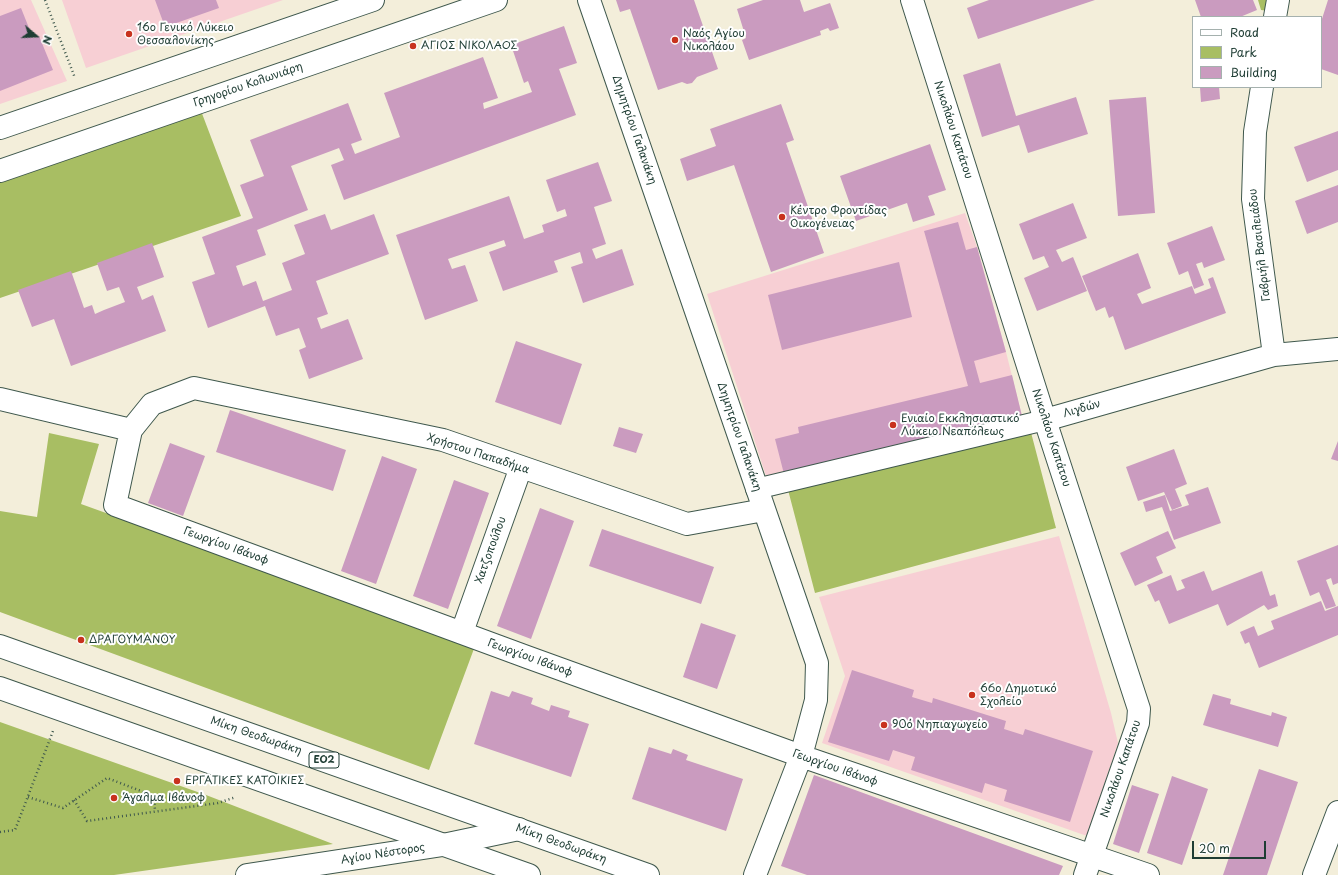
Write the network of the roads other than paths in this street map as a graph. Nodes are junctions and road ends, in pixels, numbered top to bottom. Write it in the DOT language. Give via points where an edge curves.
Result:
graph roads {
  1 [pos="372,0"];
  2 [pos="496,0"];
  3 [pos="589,0"];
  4 [pos="912,0"];
  5 [pos="1278,0"];
  6 [pos="1275,16"];
  7 [pos="1262,88"];
  8 [pos="0,128"];
  9 [pos="0,171"];
  10 [pos="1338,349"];
  11 [pos="1274,355"];
  12 [pos="0,399"];
  13 [pos="1045,420"];
  14 [pos="131,430"];
  15 [pos="521,467"];
  16 [pos="756,489"];
  17 [pos="764,510"];
  18 [pos="462,632"];
  19 [pos="0,646"];
  20 [pos="0,688"];
  21 [pos="801,756"];
  22 [pos="1338,812"];
  23 [pos="519,829"];
  24 [pos="443,845"];
  25 [pos="1088,866"];
  26 [pos="247,875"];
  27 [pos="528,875"];
  28 [pos="648,875"];
  29 [pos="755,875"];
  30 [pos="1148,875"];
  31 [pos="1314,875"];
  1 -- 8 [label="main road"];
  2 -- 9 [label="main road, Γρηγορίου Κολωνιάρη"];
  3 -- 16 [label="main road, Δημητρίου Γαλανάκη"];
  4 -- 13 [label="main road, Νικολάου Καπάτου"];
  5 -- 6 [label="main road"];
  7 -- 11 [label="main road, Γαβριήλ Βασιλειάδου" via="1255,132 1253,199"];
  10 -- 11 [label="main road, Λιγδών"];
  11 -- 13 [label="main road, Λιγδών"];
  12 -- 14 [label="main road"];
  13 -- 16 [label="street, Λιγδών"];
  13 -- 25 [label="main road, Νικολάου Καπάτου" via="1139,709 1138,723"];
  14 -- 15 [label="main road, Χρήστου Παπαδήμα" via="152,404 194,388 443,440"];
  14 -- 18 [label="main road, Γεωργίου Ιβάνοφ" via="115,505"];
  15 -- 17 [label="main road, Χρήστου Παπαδήμα" via="687,524"];
  15 -- 18 [label="main road, Χατζοπούλου"];
  16 -- 17 [label="main road, Δημητρίου Γαλανάκη"];
  17 -- 21 [label="main road, Δημητρίου Γαλανάκη" via="817,663 816,700"];
  18 -- 21 [label="main road, Γεωργίου Ιβάνοφ"];
  19 -- 23 [label="main road, Μίκη Θεοδωράκη / ΕΟ2"];
  20 -- 24 [label="main road"];
  21 -- 25 [label="main road, Γεωργίου Ιβάνοφ"];
  21 -- 29 [label="main road, Δημητρίου Γαλανάκη"];
  22 -- 31 [label="main road"];
  23 -- 24 [label="main road, Αγίου Νέστορος"];
  23 -- 28 [label="main road, Μίκη Θεοδωράκη / ΕΟ2"];
  24 -- 26 [label="main road, Αγίου Νέστορος"];
  24 -- 27 [label="main road"];
  25 -- 30 [label="main road, Γεωργίου Ιβάνοφ"];
}
